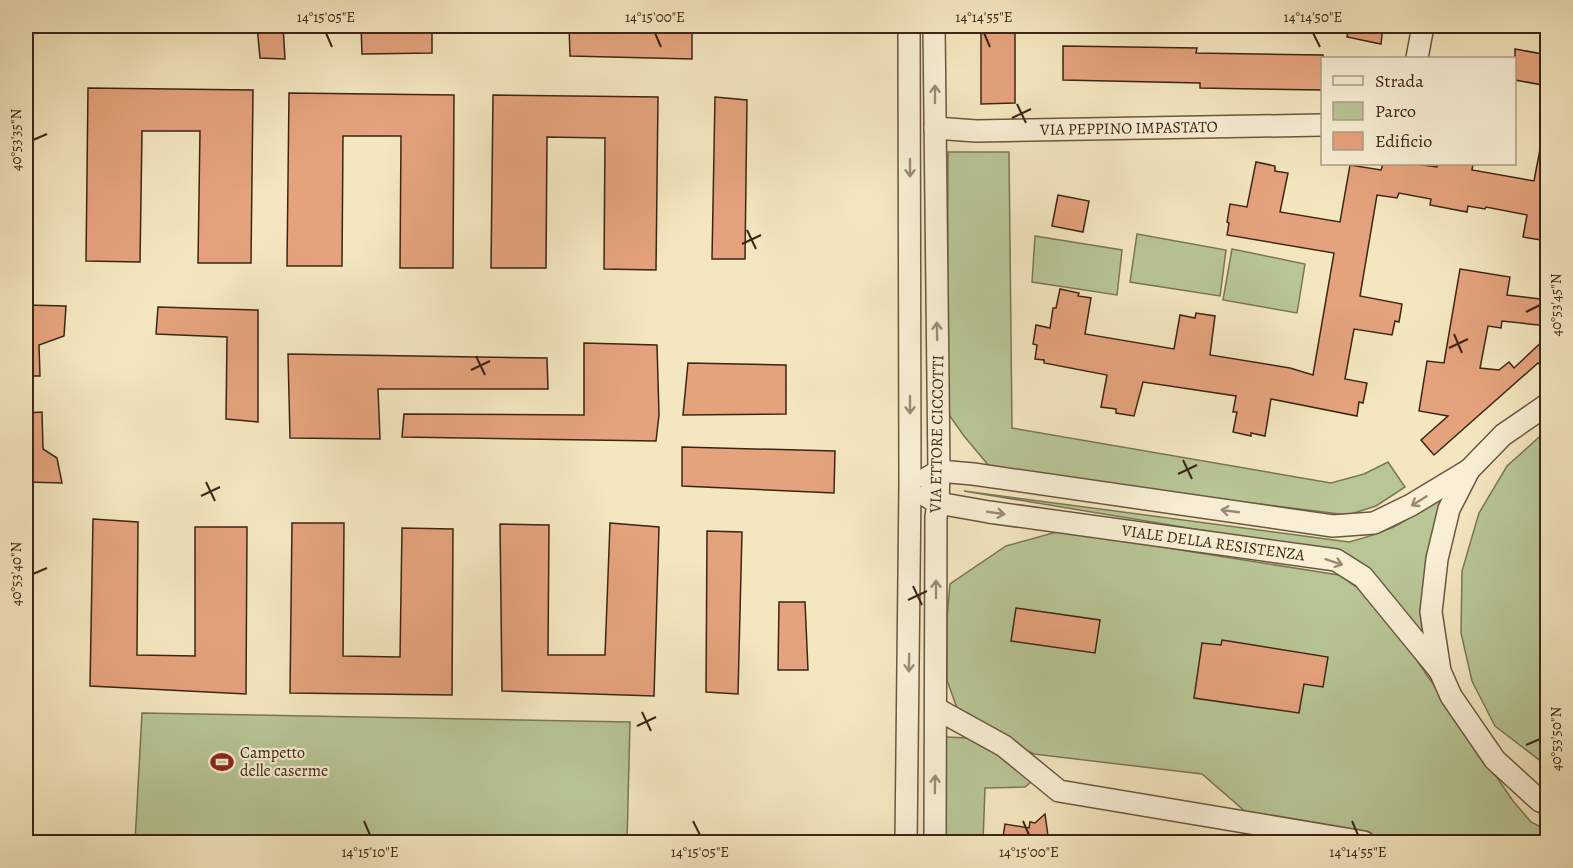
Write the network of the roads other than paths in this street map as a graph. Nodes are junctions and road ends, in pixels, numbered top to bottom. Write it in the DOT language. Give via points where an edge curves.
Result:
graph roads {
  1 [pos="909,26"];
  2 [pos="934,26"];
  3 [pos="1423,26"];
  4 [pos="1417,57"];
  5 [pos="1321,125"];
  6 [pos="935,128"];
  7 [pos="1548,404"];
  8 [pos="1468,470"];
  9 [pos="939,471"];
  10 [pos="910,486"];
  11 [pos="938,503"];
  12 [pos="1440,671"];
  13 [pos="937,709"];
  14 [pos="1548,804"];
  15 [pos="906,843"];
  16 [pos="935,843"];
  17 [pos="1364,843"];
  1 -- 10 [label="street, VIA ETTORE CICCOTTI, one-way"];
  6 -- 2 [label="street, VIA ETTORE CICCOTTI, one-way"];
  3 -- 4 [label="street"];
  5 -- 6 [label="street, VIA PEPPINO IMPASTATO" via="976,131"];
  9 -- 6 [label="street, VIA ETTORE CICCOTTI, one-way"];
  7 -- 8 [label="street, VIALE DELLA RESISTENZA" via="1503,435"];
  8 -- 9 [label="street, VIALE DELLA RESISTENZA, one-way" via="1411,506 1374,523 1333,526"];
  8 -- 12 [label="street, VIALE DELLA RESISTENZA" via="1449,509 1437,559 1431,612"];
  9 -- 10 [label="street"];
  9 -- 11 [label="street, VIA ETTORE CICCOTTI"];
  10 -- 11 [label="street"];
  10 -- 15 [label="street, VIA ETTORE CICCOTTI, one-way"];
  11 -- 12 [label="street, VIALE DELLA RESISTENZA, one-way" via="1336,560 1363,577"];
  13 -- 11 [label="street, VIA ETTORE CICCOTTI, one-way"];
  12 -- 14 [label="street, VIALE DELLA RESISTENZA" via="1451,696 1495,760"];
  16 -- 13 [label="street, VIA ETTORE CICCOTTI, one-way"];
  13 -- 17 [label="street" via="1004,746 1059,791"];
}
